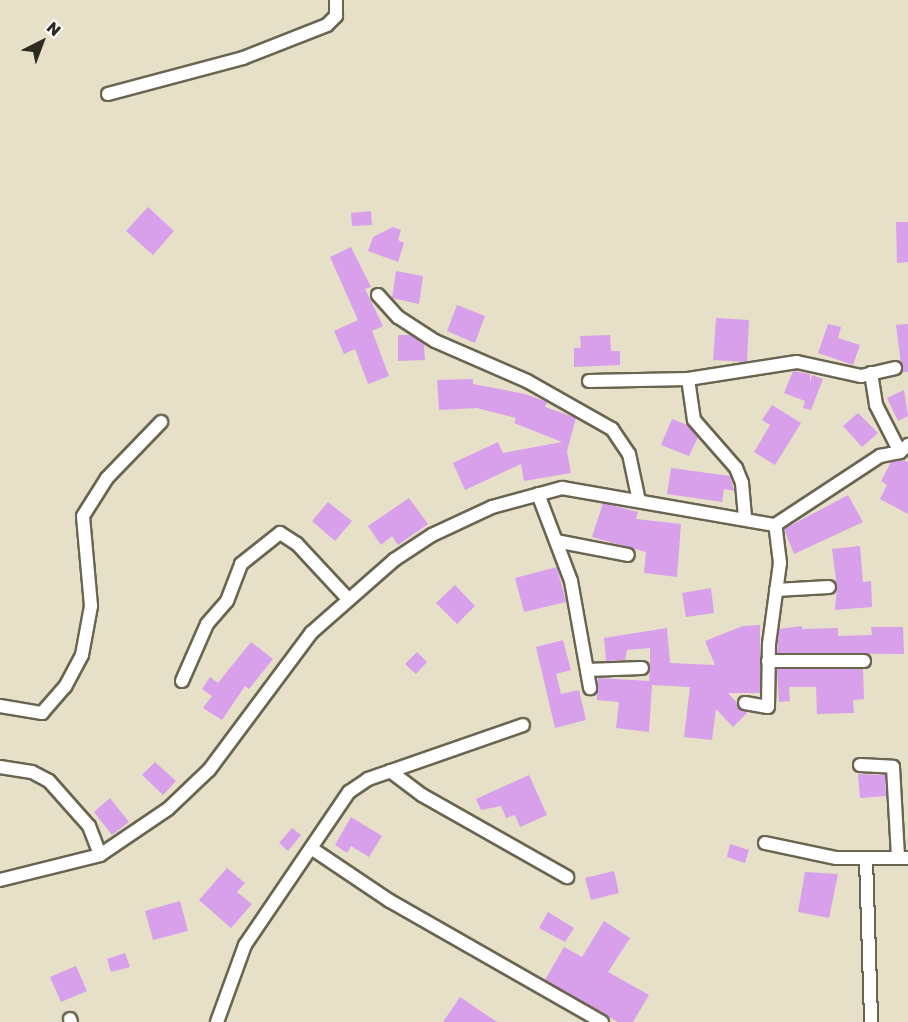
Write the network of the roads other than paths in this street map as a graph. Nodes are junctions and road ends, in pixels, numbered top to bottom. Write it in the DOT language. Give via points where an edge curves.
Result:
graph roads {
  1 [pos="336,0"];
  2 [pos="108,94"];
  3 [pos="378,295"];
  4 [pos="895,368"];
  5 [pos="871,373"];
  6 [pos="688,379"];
  7 [pos="589,381"];
  8 [pos="162,422"];
  9 [pos="904,448"];
  10 [pos="538,494"];
  11 [pos="639,501"];
  12 [pos="745,519"];
  13 [pos="775,525"];
  14 [pos="555,540"];
  15 [pos="628,555"];
  16 [pos="830,587"];
  17 [pos="776,590"];
  18 [pos="349,600"];
  19 [pos="768,661"];
  20 [pos="864,661"];
  21 [pos="642,668"];
  22 [pos="587,670"];
  23 [pos="182,681"];
  24 [pos="590,688"];
  25 [pos="745,703"];
  26 [pos="0,706"];
  27 [pos="523,725"];
  28 [pos="860,765"];
  29 [pos="0,767"];
  30 [pos="390,771"];
  31 [pos="765,843"];
  32 [pos="311,848"];
  33 [pos="100,855"];
  34 [pos="903,857"];
  35 [pos="866,859"];
  36 [pos="567,877"];
  37 [pos="0,880"];
  38 [pos="217,1022"];
  39 [pos="602,1022"];
  40 [pos="871,1022"];
  1 -- 2 [label="street" via="336,16 327,25 243,58"];
  3 -- 11 [label="street" via="398,317 435,341 527,381 612,429 629,454"];
  4 -- 5 [label="street"];
  5 -- 6 [label="street" via="861,376 797,363"];
  5 -- 9 [label="street" via="876,405"];
  6 -- 7 [label="street"];
  6 -- 12 [label="street" via="694,420 718,444 739,476"];
  8 -- 26 [label="street" via="107,478 83,516 91,606 82,656 65,687 42,713"];
  9 -- 13 [label="street" via="880,456"];
  10 -- 11 [label="street" via="562,488"];
  10 -- 14 [label="street"];
  10 -- 18 [label="street" via="492,507 432,535"];
  11 -- 12 [label="street"];
  12 -- 13 [label="street"];
  13 -- 17 [label="street" via="780,564"];
  14 -- 15 [label="street"];
  14 -- 22 [label="street" via="571,581"];
  16 -- 17 [label="street"];
  17 -- 19 [label="street"];
  18 -- 23 [label="street" via="297,544 280,533 241,564 227,601 207,624"];
  18 -- 33 [label="street" via="311,633 209,770 168,809"];
  19 -- 20 [label="street"];
  19 -- 25 [label="street" via="768,707"];
  21 -- 22 [label="street"];
  22 -- 24 [label="street"];
  27 -- 30 [label="street"];
  28 -- 34 [label="street" via="893,767"];
  29 -- 33 [label="street" via="32,772 49,781 89,826"];
  30 -- 32 [label="street" via="349,792"];
  30 -- 36 [label="street" via="422,795"];
  31 -- 35 [label="street" via="836,858"];
  32 -- 38 [label="street" via="245,945"];
  32 -- 39 [label="street" via="390,901"];
  33 -- 37 [label="street"];
  34 -- 35 [label="street"];
  35 -- 40 [label="street"];
}
